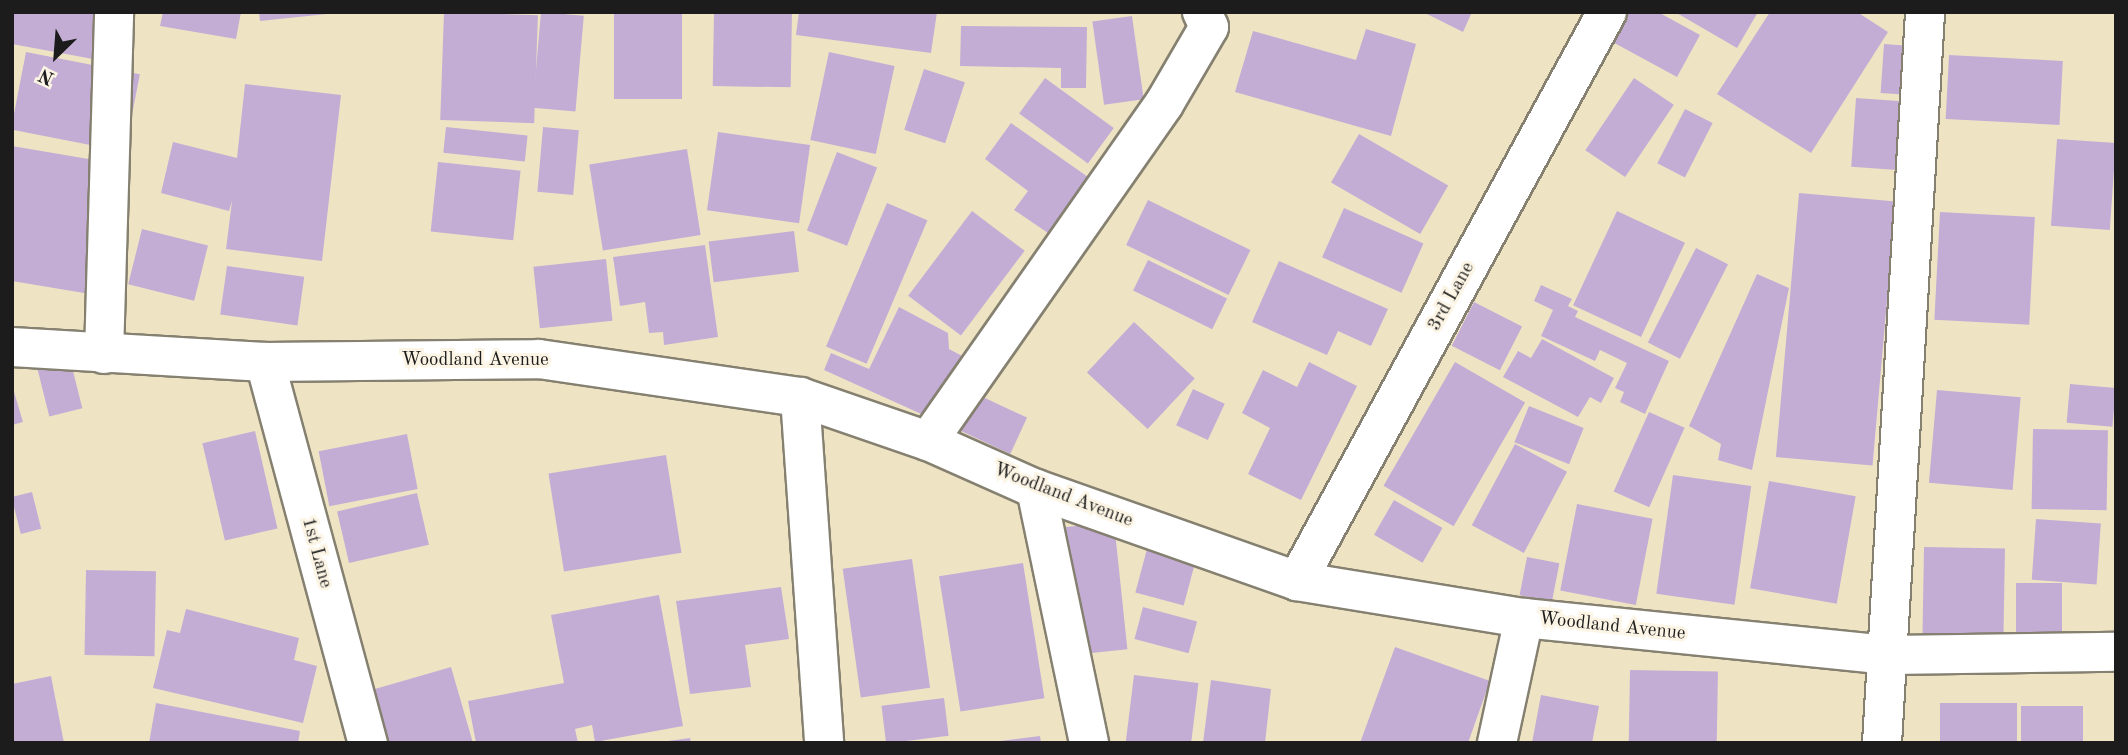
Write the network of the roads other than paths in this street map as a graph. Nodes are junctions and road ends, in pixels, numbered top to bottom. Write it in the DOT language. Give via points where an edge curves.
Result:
graph roads {
  1 [pos="114,12"];
  2 [pos="1607,12"];
  3 [pos="1925,12"];
  4 [pos="1205,20"];
  5 [pos="12,348"];
  6 [pos="104,354"];
  7 [pos="265,362"];
  8 [pos="800,397"];
  9 [pos="928,441"];
  10 [pos="1036,489"];
  11 [pos="1297,581"];
  12 [pos="1524,618"];
  13 [pos="2116,652"];
  14 [pos="1889,655"];
  15 [pos="368,743"];
  16 [pos="824,743"];
  17 [pos="1088,743"];
  18 [pos="1497,743"];
  19 [pos="1882,743"];
  1 -- 6 [label="street"];
  2 -- 11 [label="street, 3rd Lane"];
  3 -- 14 [label="street"];
  4 -- 9 [label="street" via="1164,104"];
  5 -- 6 [label="street, Woodland Avenue"];
  6 -- 7 [label="street, Woodland Avenue"];
  7 -- 8 [label="street, Woodland Avenue" via="539,359"];
  7 -- 15 [label="street, 1st Lane"];
  8 -- 9 [label="street, Woodland Avenue"];
  8 -- 16 [label="street"];
  9 -- 10 [label="street, Woodland Avenue"];
  10 -- 11 [label="street, Woodland Avenue"];
  10 -- 17 [label="street"];
  11 -- 12 [label="street, Woodland Avenue"];
  12 -- 14 [label="street, Woodland Avenue"];
  12 -- 18 [label="street"];
  13 -- 14 [label="street, Woodland Avenue"];
  14 -- 19 [label="street"];
}
